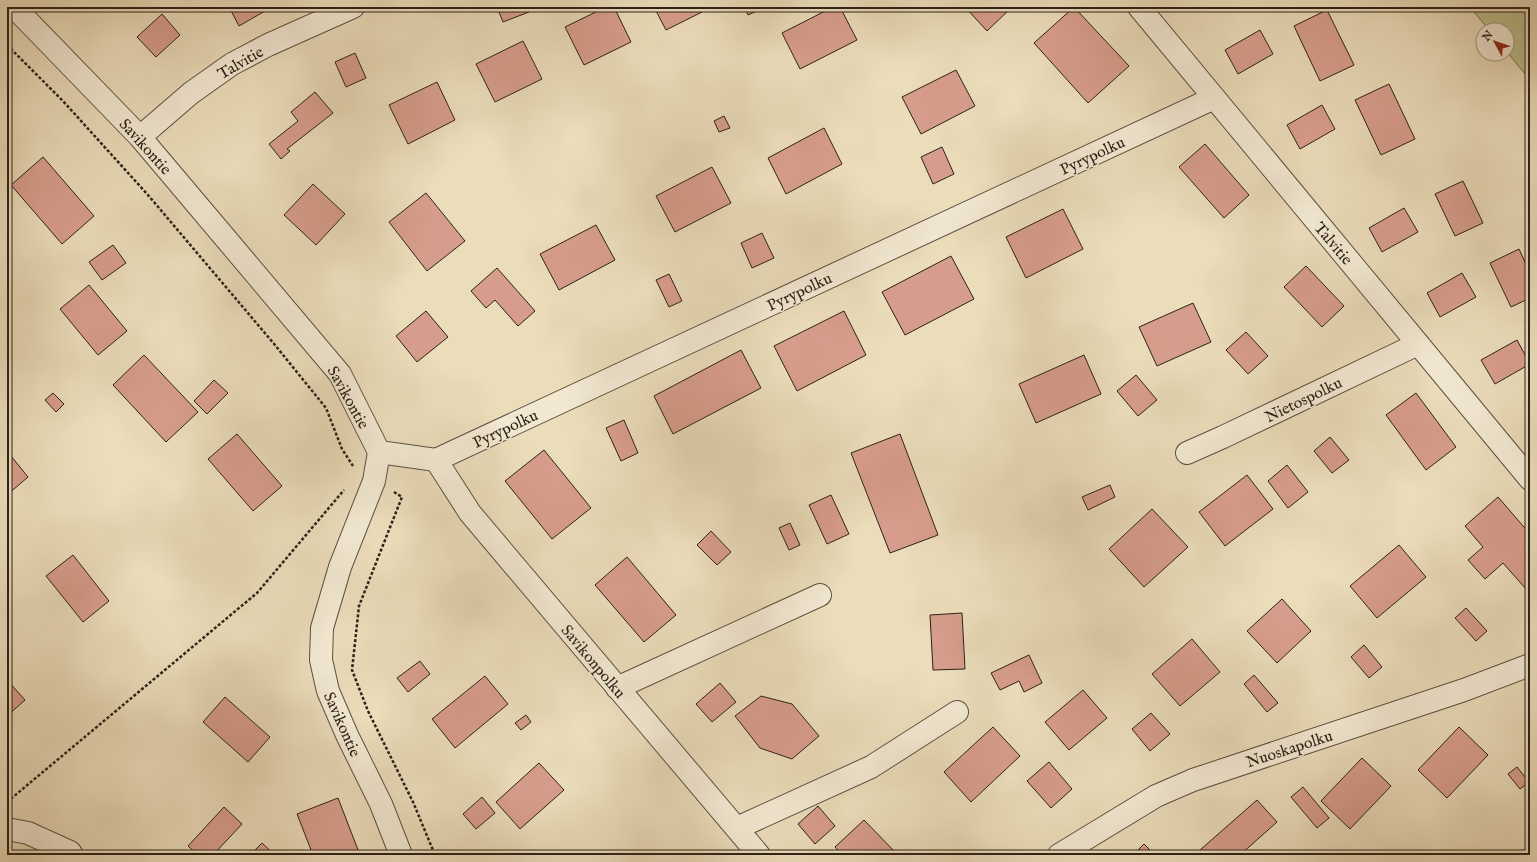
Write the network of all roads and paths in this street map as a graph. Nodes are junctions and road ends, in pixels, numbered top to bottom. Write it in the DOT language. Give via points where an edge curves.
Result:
graph roads {
  1 [pos="14,7"];
  2 [pos="353,7"];
  3 [pos="1139,7"];
  4 [pos="7,45"];
  5 [pos="1214,98"];
  6 [pos="140,137"];
  7 [pos="1418,344"];
  8 [pos="378,452"];
  9 [pos="1187,453"];
  10 [pos="436,460"];
  11 [pos="366,477"];
  12 [pos="1530,479"];
  13 [pos="820,595"];
  14 [pos="1530,665"];
  15 [pos="617,688"];
  16 [pos="956,712"];
  17 [pos="7,802"];
  18 [pos="737,828"];
  19 [pos="7,829"];
  20 [pos="72,855"];
  21 [pos="401,855"];
  22 [pos="435,855"];
  23 [pos="760,855"];
  24 [pos="1059,855"];
  1 -- 6 [label="street, Savikontie"];
  2 -- 6 [label="street, Talvitie" via="232,64 191,92"];
  3 -- 5 [label="street, Talvitie"];
  4 -- 11 [label="path" via="63,101 148,195 275,345 326,408 342,449 350,462"];
  5 -- 7 [label="street, Talvitie"];
  5 -- 10 [label="street, Pyrypolku"];
  6 -- 8 [label="street, Savikontie" via="340,374"];
  7 -- 9 [label="street, Nietospolku"];
  7 -- 12 [label="street, Talvitie"];
  8 -- 10 [label="street"];
  8 -- 11 [label="street, Savikontie"];
  10 -- 15 [label="street, Savikonpolku" via="470,513"];
  11 -- 17 [label="path" via="257,593"];
  11 -- 21 [label="street, Savikontie" via="322,628 321,660 328,691 381,804"];
  11 -- 22 [label="path" via="402,497 359,606 352,670 368,711 413,802"];
  13 -- 15 [label="street"];
  14 -- 24 [label="street, Nuoskapolku" via="1464,690 1193,780 1156,796"];
  15 -- 18 [label="street, Savikonpolku"];
  16 -- 18 [label="street" via="871,767"];
  18 -- 23 [label="street, Savikonpolku"];
  19 -- 20 [label="street" via="28,834"];
}
